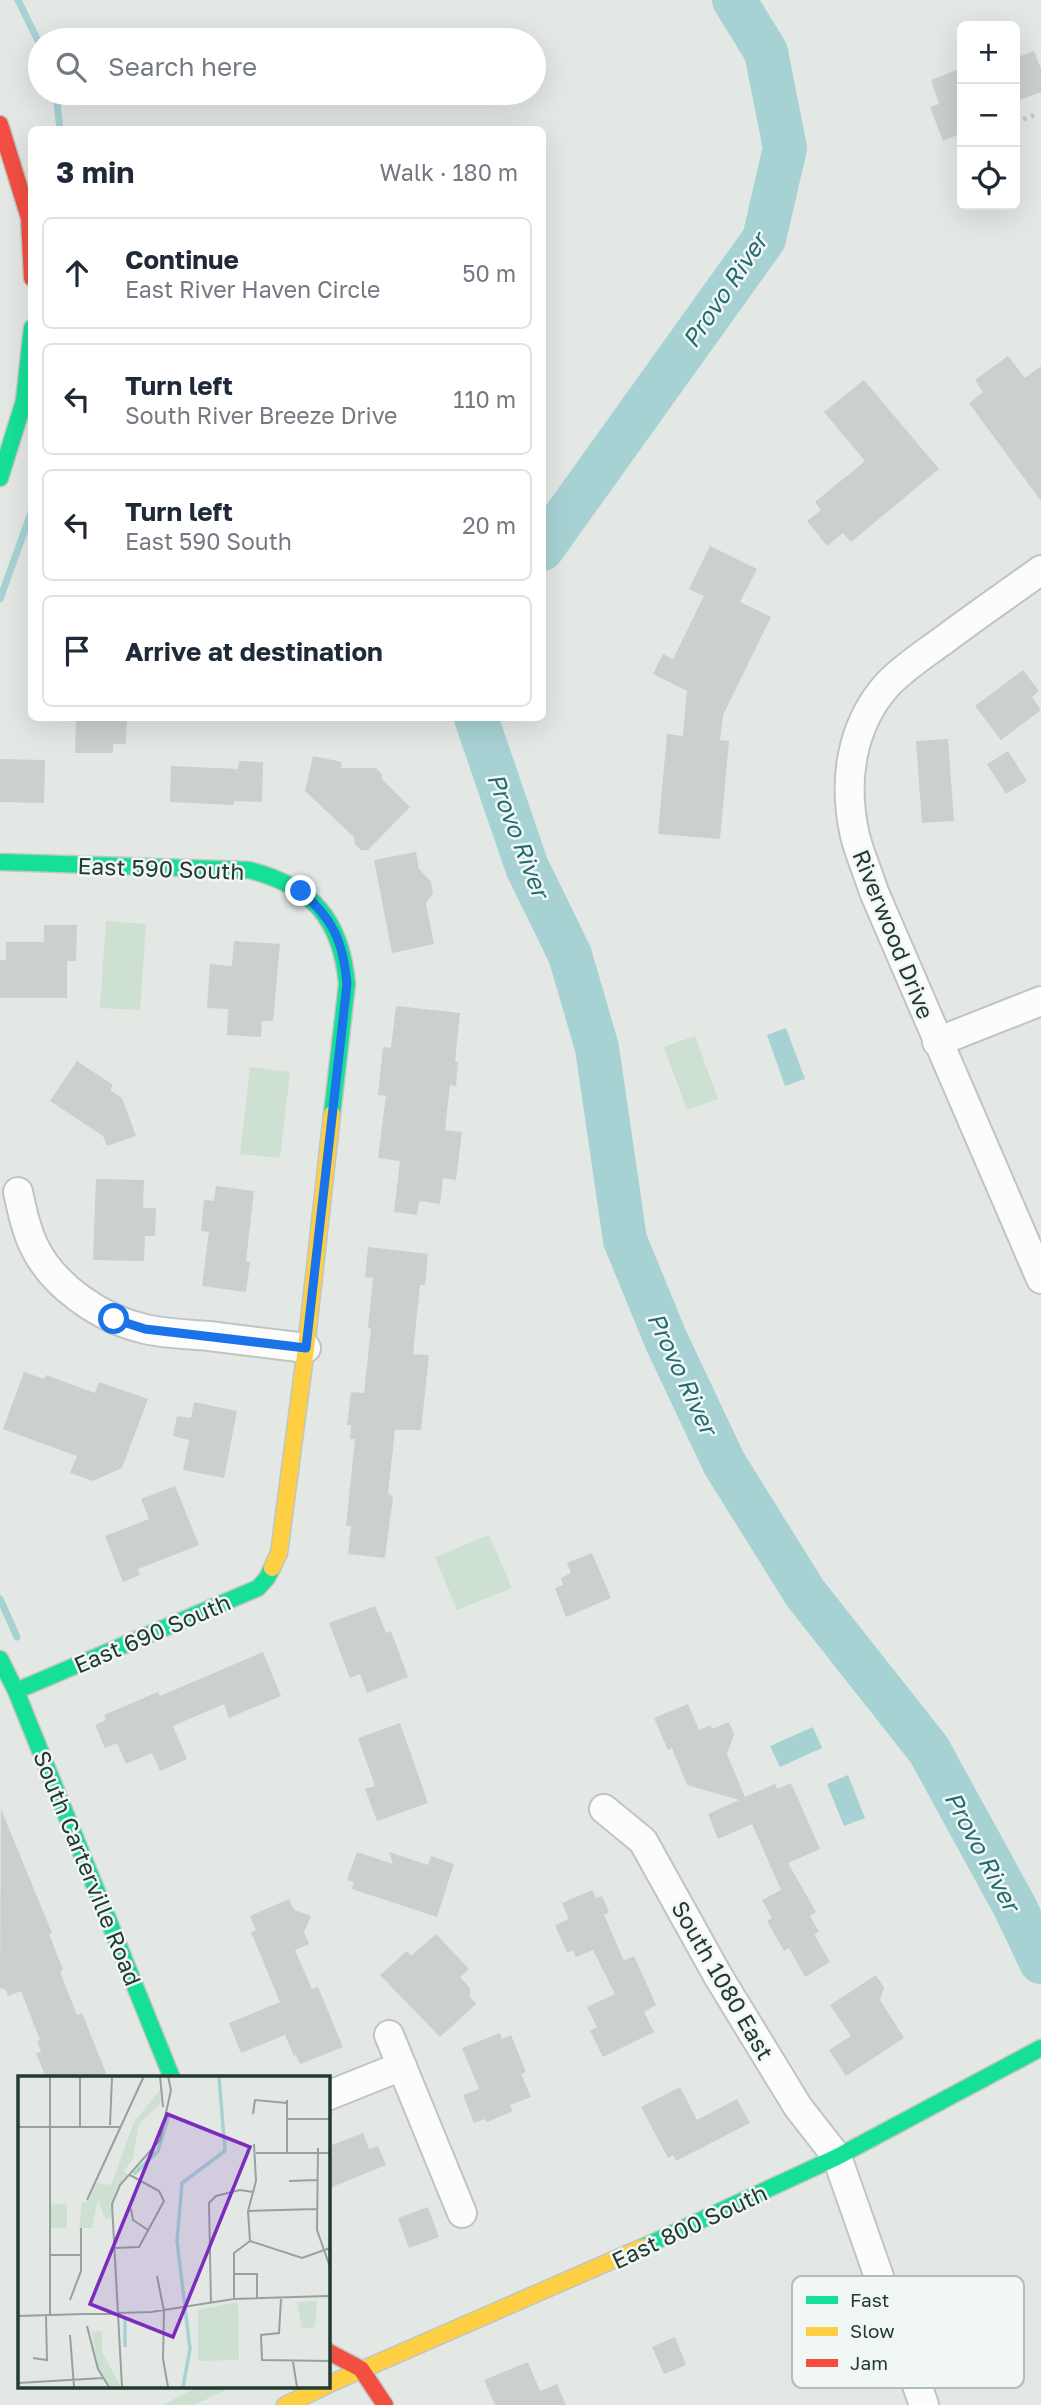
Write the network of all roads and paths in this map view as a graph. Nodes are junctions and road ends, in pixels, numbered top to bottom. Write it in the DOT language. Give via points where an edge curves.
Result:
graph roads {
  1 [pos="1035,115"];
  2 [pos="1020,120"];
  3 [pos="0,124"];
  4 [pos="28,215"];
  5 [pos="28,364"];
  6 [pos="0,478"];
  7 [pos="1041,570"];
  8 [pos="0,862"];
  9 [pos="1041,1001"];
  10 [pos="937,1042"];
  11 [pos="18,1192"];
  12 [pos="1041,1279"];
  13 [pos="306,1348"];
  14 [pos="0,1660"];
  15 [pos="16,1691"];
  16 [pos="604,1809"];
  17 [pos="389,2035"];
  18 [pos="1041,2048"];
  19 [pos="402,2066"];
  20 [pos="171,2076"];
  21 [pos="329,2095"];
  22 [pos="837,2157"];
  23 [pos="462,2213"];
  24 [pos="879,2276"];
  25 [pos="329,2352"];
  26 [pos="361,2370"];
  27 [pos="329,2385"];
  28 [pos="323,2388"];
  29 [pos="918,2388"];
  30 [pos="285,2405"];
  31 [pos="385,2405"];
  32 [pos="924,2405"];
  1 -- 2 [label="path"];
  3 -- 4 [label="street"];
  5 -- 6 [label="street" via="24,401"];
  7 -- 10 [label="street, Riverwood Drive" via="888,684 863,721 853,752 849,780 856,836 874,892"];
  8 -- 13 [label="street, East 590 South" via="251,870 301,891 323,912 338,936 347,984"];
  9 -- 10 [label="street"];
  10 -- 12 [label="street, Riverwood Drive"];
  11 -- 13 [label="street" via="23,1220 43,1262 67,1288 114,1319 145,1329"];
  13 -- 15 [label="street, East 690 South" via="276,1560 267,1578 258,1588"];
  14 -- 15 [label="street, South Carterville Road"];
  15 -- 20 [label="street, South Carterville Road"];
  16 -- 22 [label="street, South 1080 East" via="643,1841 798,2107"];
  17 -- 19 [label="street"];
  18 -- 22 [label="street, East 800 South"];
  19 -- 21 [label="street"];
  19 -- 23 [label="street"];
  22 -- 24 [label="street, South 1080 East"];
  22 -- 26 [label="street, East 800 South" via="674,2235"];
  25 -- 26 [label="street"];
  26 -- 27 [label="street, East 800 South"];
  26 -- 31 [label="street"];
  28 -- 30 [label="street, East 800 South"];
  29 -- 32 [label="street, South 1080 East"];
}
